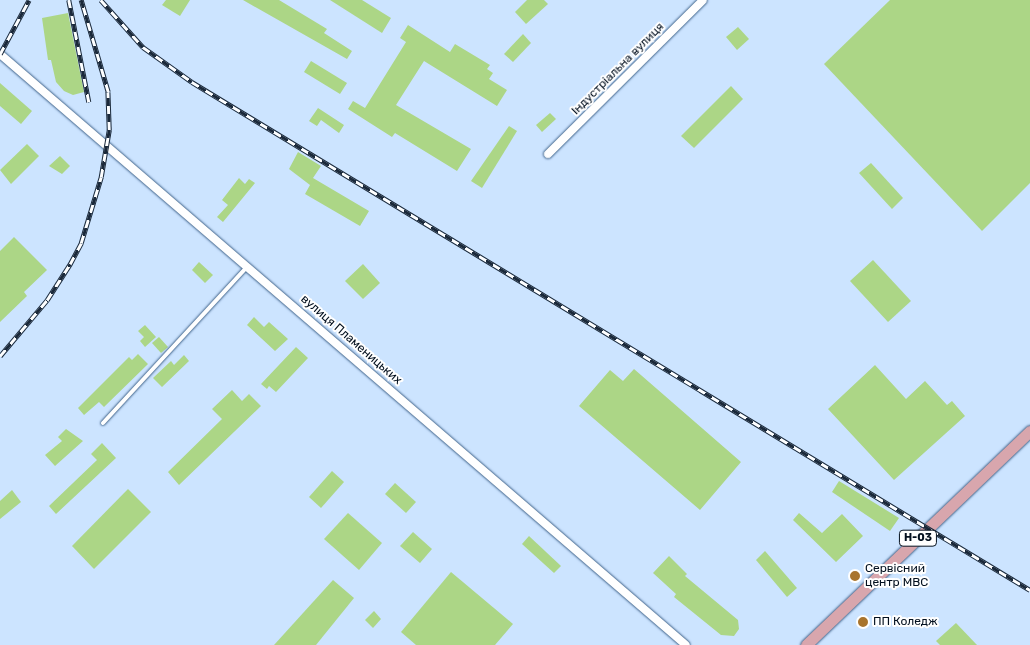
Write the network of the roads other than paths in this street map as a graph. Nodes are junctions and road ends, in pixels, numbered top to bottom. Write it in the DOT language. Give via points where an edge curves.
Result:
graph roads {
  1 [pos="703,0"];
  2 [pos="0,54"];
  3 [pos="548,154"];
  4 [pos="248,266"];
  5 [pos="103,423"];
  6 [pos="1030,431"];
  7 [pos="686,645"];
  8 [pos="806,645"];
  1 -- 3 [label="street, Індустріальна вулиця"];
  2 -- 4 [label="street, вулиця Пламеницьких"];
  4 -- 5 [label="lane"];
  4 -- 7 [label="street, вулиця Пламеницьких"];
  6 -- 8 [label="main road, Н-03"];
}
